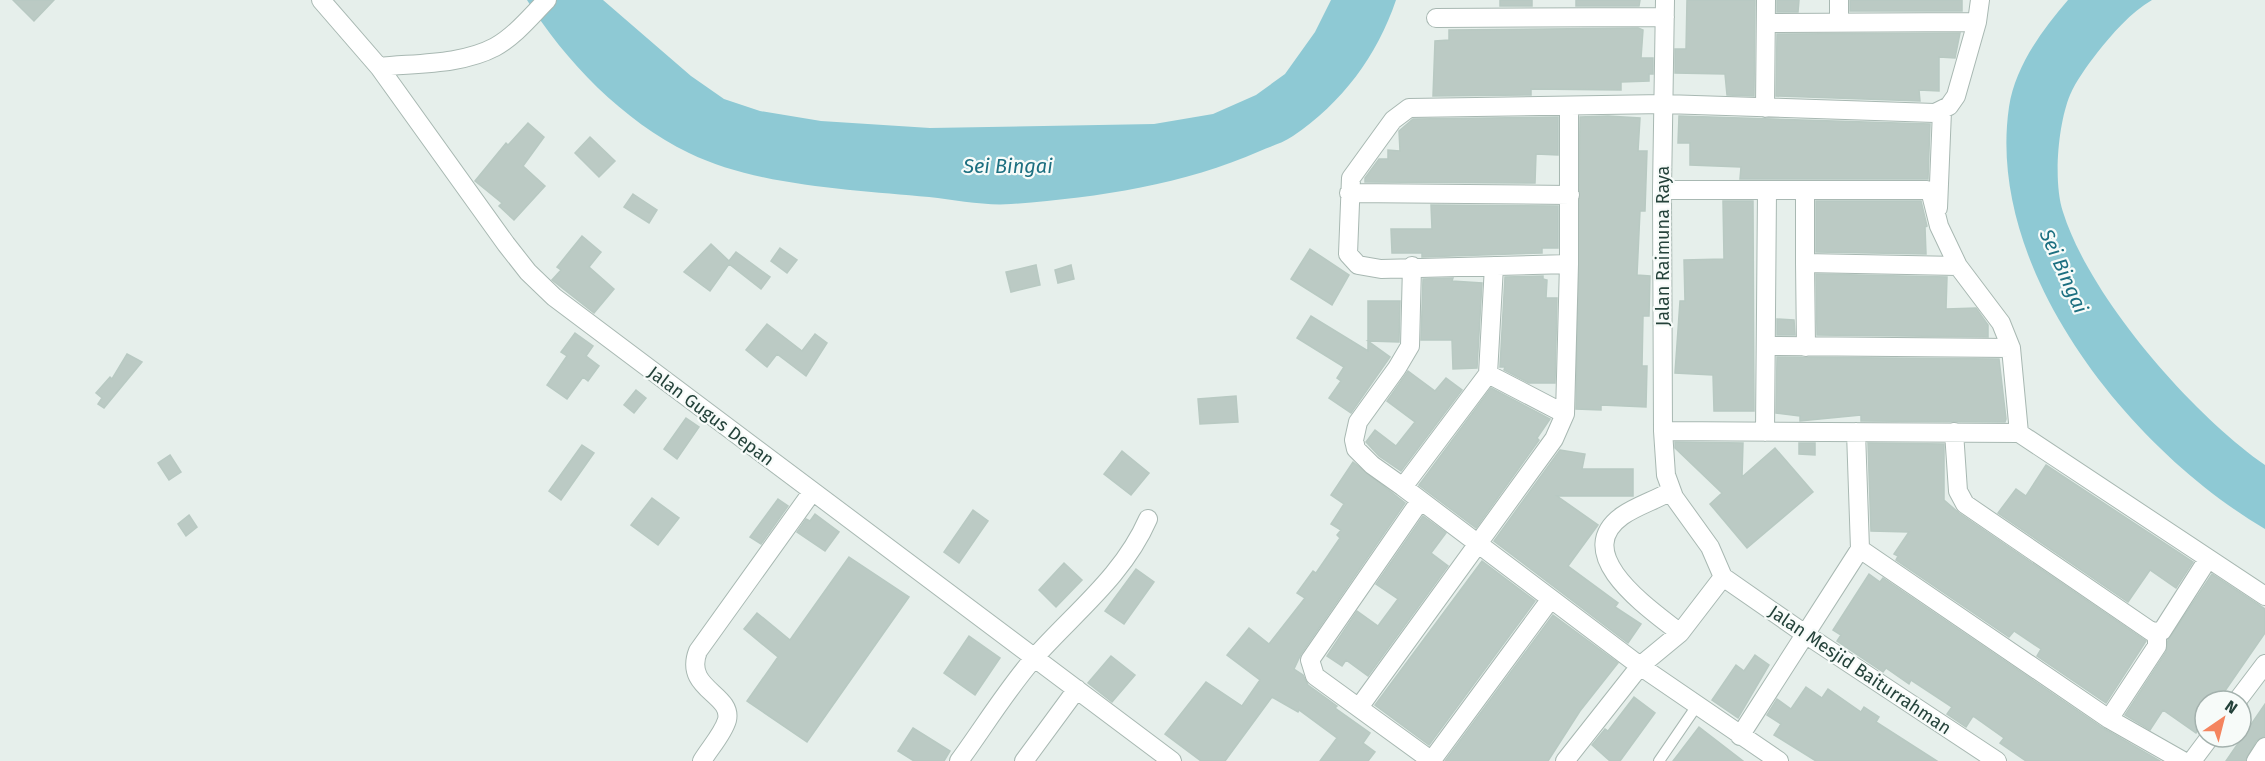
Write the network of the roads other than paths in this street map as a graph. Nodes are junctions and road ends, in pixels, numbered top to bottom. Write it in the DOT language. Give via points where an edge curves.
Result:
graph roads {
  1 [pos="321,0"];
  2 [pos="547,0"];
  3 [pos="1766,0"];
  4 [pos="1839,0"];
  5 [pos="1980,0"];
  6 [pos="1665,8"];
  7 [pos="1493,9"];
  8 [pos="1571,9"];
  9 [pos="1436,18"];
  10 [pos="1839,22"];
  11 [pos="1977,22"];
  12 [pos="1766,23"];
  13 [pos="379,66"];
  14 [pos="1664,104"];
  15 [pos="1569,107"];
  16 [pos="1765,108"];
  17 [pos="1942,111"];
  18 [pos="1662,190"];
  19 [pos="1767,191"];
  20 [pos="1805,191"];
  21 [pos="1349,194"];
  22 [pos="1570,195"];
  23 [pos="1938,215"];
  24 [pos="1805,262"];
  25 [pos="1569,264"];
  26 [pos="1412,266"];
  27 [pos="1494,266"];
  28 [pos="1958,266"];
  29 [pos="1766,346"];
  30 [pos="1806,347"];
  31 [pos="2011,348"];
  32 [pos="1488,374"];
  33 [pos="1565,414"];
  34 [pos="1663,431"];
  35 [pos="1765,432"];
  36 [pos="1856,432"];
  37 [pos="1954,432"];
  38 [pos="2019,433"];
  39 [pos="1403,487"];
  40 [pos="1671,491"];
  41 [pos="812,492"];
  42 [pos="1420,501"];
  43 [pos="1148,519"];
  44 [pos="1477,544"];
  45 [pos="1860,549"];
  46 [pos="2208,559"];
  47 [pos="1723,577"];
  48 [pos="2265,596"];
  49 [pos="1550,600"];
  50 [pos="1680,633"];
  51 [pos="1805,634"];
  52 [pos="2157,634"];
  53 [pos="1034,658"];
  54 [pos="2265,664"];
  55 [pos="1640,666"];
  56 [pos="1077,689"];
  57 [pos="2246,689"];
  58 [pos="1360,706"];
  59 [pos="1696,707"];
  60 [pos="2109,719"];
  61 [pos="1740,736"];
  62 [pos="2265,747"];
  63 [pos="1147,754"];
  64 [pos="702,761"];
  65 [pos="959,761"];
  66 [pos="1024,761"];
  67 [pos="1172,761"];
  68 [pos="1432,761"];
  69 [pos="1565,761"];
  70 [pos="1659,761"];
  71 [pos="1779,761"];
  72 [pos="1997,761"];
  73 [pos="2183,761"];
  74 [pos="2256,761"];
  1 -- 13 [label="street, Jalan Gugus Depan"];
  2 -- 13 [label="street" via="510,37 494,47 452,60"];
  3 -- 12 [label="street"];
  4 -- 10 [label="street"];
  5 -- 11 [label="street"];
  6 -- 8 [label="street"];
  6 -- 14 [label="street, Jalan Raimuna Raya"];
  7 -- 8 [label="street"];
  7 -- 9 [label="street"];
  10 -- 11 [label="street"];
  10 -- 12 [label="street"];
  11 -- 17 [label="street" via="1956,96"];
  12 -- 16 [label="street"];
  13 -- 41 [label="street, Jalan Gugus Depan" via="528,272 583,321"];
  14 -- 15 [label="street"];
  14 -- 16 [label="street"];
  14 -- 18 [label="street, Jalan Raimuna Raya"];
  15 -- 21 [label="street" via="1409,108 1399,113 1361,162 1351,178"];
  15 -- 22 [label="street"];
  16 -- 17 [label="street"];
  17 -- 23 [label="street"];
  18 -- 19 [label="street"];
  18 -- 34 [label="street, Jalan Raimuna Raya"];
  19 -- 20 [label="street"];
  19 -- 29 [label="street"];
  20 -- 23 [label="street" via="1927,190"];
  20 -- 24 [label="street"];
  21 -- 22 [label="street"];
  21 -- 26 [label="street" via="1348,254 1352,261 1367,268"];
  22 -- 25 [label="street"];
  23 -- 28 [label="street" via="1939,226"];
  24 -- 28 [label="street"];
  24 -- 30 [label="street"];
  25 -- 27 [label="street"];
  25 -- 33 [label="street"];
  26 -- 27 [label="street"];
  26 -- 39 [label="street" via="1410,346 1358,422 1354,440 1356,449 1372,465"];
  27 -- 32 [label="street"];
  28 -- 31 [label="street" via="2001,323"];
  29 -- 30 [label="street"];
  29 -- 35 [label="street"];
  30 -- 31 [label="street"];
  31 -- 38 [label="street"];
  32 -- 33 [label="street"];
  32 -- 39 [label="street"];
  33 -- 44 [label="street" via="1554,439"];
  34 -- 35 [label="street"];
  34 -- 40 [label="street, Jalan Raimuna Raya"];
  35 -- 36 [label="street"];
  36 -- 37 [label="street"];
  36 -- 45 [label="street"];
  37 -- 38 [label="street"];
  37 -- 52 [label="street" via="1958,491 1965,504"];
  38 -- 46 [label="street"];
  39 -- 42 [label="street"];
  40 -- 47 [label="street" via="1710,547"];
  40 -- 50 [label="street" via="1621,517 1607,535 1605,546 1612,572 1625,588"];
  41 -- 53 [label="street, Jalan Gugus Depan"];
  41 -- 64 [label="street" via="698,651 697,676 724,706 727,716"];
  42 -- 44 [label="street"];
  42 -- 58 [label="street" via="1310,660 1315,676"];
  43 -- 53 [label="street" via="1120,567"];
  44 -- 49 [label="street"];
  44 -- 58 [label="street"];
  45 -- 51 [label="street"];
  45 -- 60 [label="street"];
  46 -- 48 [label="street"];
  46 -- 52 [label="street" via="2162,632"];
  47 -- 50 [label="street"];
  47 -- 51 [label="street, Jalan Mesjid Baiturrahman"];
  49 -- 55 [label="street"];
  49 -- 68 [label="street"];
  50 -- 55 [label="street"];
  51 -- 61 [label="street"];
  51 -- 72 [label="street, Jalan Mesjid Baiturrahman"];
  52 -- 60 [label="street" via="2157,646"];
  53 -- 56 [label="street, Jalan Gugus Depan"];
  53 -- 65 [label="street"];
  54 -- 57 [label="street"];
  55 -- 59 [label="street"];
  55 -- 69 [label="street"];
  56 -- 63 [label="street, Jalan Gugus Depan"];
  56 -- 66 [label="street"];
  58 -- 68 [label="street"];
  59 -- 61 [label="street"];
  59 -- 70 [label="lane"];
  60 -- 73 [label="street"];
  61 -- 71 [label="street"];
  62 -- 74 [label="street"];
  63 -- 67 [label="street, Jalan Gugus Depan"];
}
